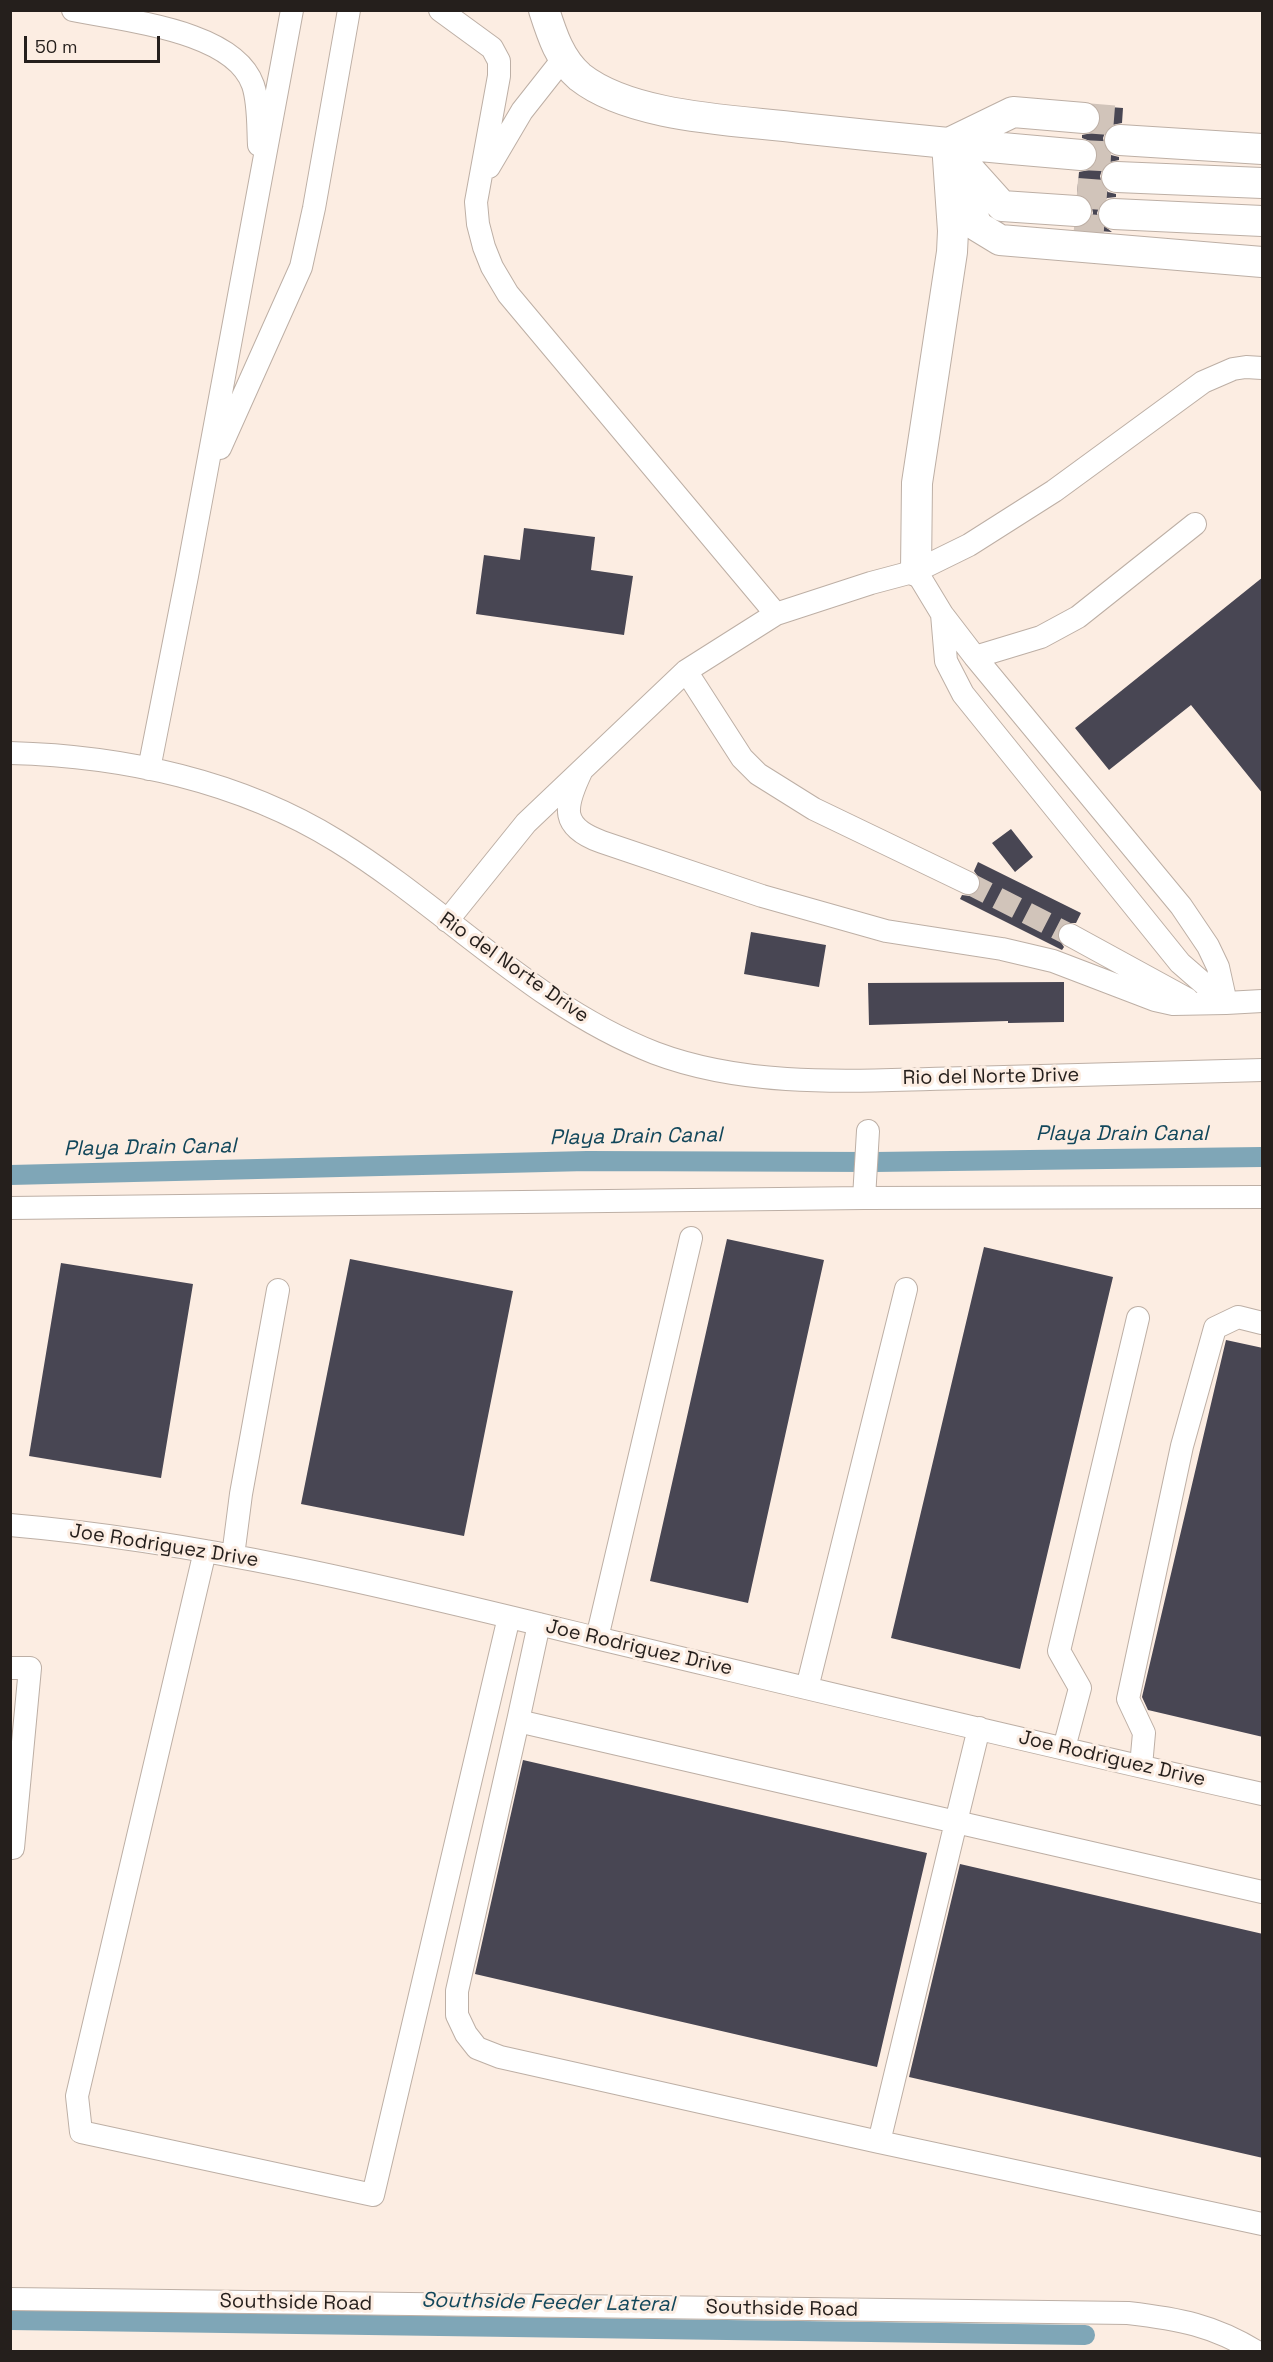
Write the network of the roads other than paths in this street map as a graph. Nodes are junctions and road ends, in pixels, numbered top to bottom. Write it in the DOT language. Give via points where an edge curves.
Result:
graph roads {
  1 [pos="73,10"];
  2 [pos="292,10"];
  3 [pos="349,10"];
  4 [pos="440,10"];
  5 [pos="544,10"];
  6 [pos="563,59"];
  7 [pos="1263,130"];
  8 [pos="947,144"];
  9 [pos="1263,149"];
  10 [pos="1263,165"];
  11 [pos="262,173"];
  12 [pos="1117,176"];
  13 [pos="1263,183"];
  14 [pos="476,202"];
  15 [pos="1263,203"];
  16 [pos="1263,221"];
  17 [pos="1263,242"];
  18 [pos="1263,262"];
  19 [pos="1263,368"];
  20 [pos="205,482"];
  21 [pos="1195,524"];
  22 [pos="916,571"];
  23 [pos="776,614"];
  24 [pos="942,614"];
  25 [pos="975,657"];
  26 [pos="686,671"];
  27 [pos="10,753"];
  28 [pos="149,768"];
  29 [pos="581,772"];
  30 [pos="968,883"];
  31 [pos="447,921"];
  32 [pos="1070,935"];
  33 [pos="1263,1001"];
  34 [pos="1226,1004"];
  35 [pos="1197,1005"];
  36 [pos="1263,1070"];
  37 [pos="867,1140"];
  38 [pos="864,1187"];
  39 [pos="1263,1197"];
  40 [pos="10,1208"];
  41 [pos="692,1238"];
  42 [pos="906,1288"];
  43 [pos="278,1290"];
  44 [pos="1138,1318"];
  45 [pos="1263,1323"];
  46 [pos="10,1526"];
  47 [pos="205,1551"];
  48 [pos="232,1556"];
  49 [pos="509,1617"];
  50 [pos="539,1624"];
  51 [pos="597,1638"];
  52 [pos="10,1668"];
  53 [pos="807,1688"];
  54 [pos="518,1721"];
  55 [pos="979,1728"];
  56 [pos="1064,1748"];
  57 [pos="1141,1766"];
  58 [pos="1263,1794"];
  59 [pos="956,1822"];
  60 [pos="10,1848"];
  61 [pos="1263,1892"];
  62 [pos="879,2142"];
  63 [pos="1263,2224"];
  64 [pos="10,2299"];
  65 [pos="1257,2352"];
  1 -- 11 [label="street" via="181,32 210,43 246,70 254,87"];
  2 -- 11 [label="street"];
  3 -- 20 [label="street" via="301,267"];
  4 -- 14 [label="street" via="492,48 499,61"];
  5 -- 6 [label="main road"];
  6 -- 8 [label="main road" via="580,77 602,90 660,110"];
  6 -- 14 [label="street" via="522,111 493,158"];
  7 -- 12 [label="main road"];
  8 -- 8 [label="main road" via="1005,188 1079,173"];
  8 -- 18 [label="main road" via="977,226 1000,240"];
  8 -- 22 [label="main road" via="952,252 917,483"];
  9 -- 12 [label="main road"];
  10 -- 12 [label="main road"];
  11 -- 20 [label="street"];
  12 -- 13 [label="main road"];
  12 -- 15 [label="main road"];
  12 -- 16 [label="main road"];
  12 -- 17 [label="main road"];
  14 -- 23 [label="street" via="484,247 508,294"];
  19 -- 22 [label="street" via="1233,369 1203,382 1006,523"];
  20 -- 28 [label="street"];
  21 -- 25 [label="street" via="1078,617 1041,637"];
  22 -- 23 [label="street"];
  22 -- 24 [label="street"];
  23 -- 26 [label="street"];
  24 -- 25 [label="street"];
  24 -- 34 [label="street" via="946,661 963,694 1180,963"];
  25 -- 34 [label="street" via="1181,906 1218,967"];
  26 -- 29 [label="street"];
  26 -- 30 [label="street" via="742,758 759,774 814,809"];
  27 -- 28 [label="street, Rio del Norte Drive"];
  28 -- 31 [label="street, Rio del Norte Drive" via="208,783 303,823 346,847"];
  29 -- 31 [label="street" via="526,823"];
  29 -- 35 [label="street" via="569,814 577,830 587,837 762,896 886,931 1033,956 1155,1000"];
  31 -- 36 [label="street, Rio del Norte Drive" via="577,1016 659,1054 718,1070 786,1078 863,1080"];
  32 -- 35 [label="street"];
  33 -- 34 [label="street"];
  34 -- 35 [label="street"];
  37 -- 38 [label="street"];
  38 -- 39 [label="street"];
  38 -- 40 [label="street"];
  41 -- 51 [label="street"];
  42 -- 53 [label="street"];
  43 -- 48 [label="street"];
  44 -- 56 [label="street" via="1059,1651 1080,1688"];
  45 -- 57 [label="street" via="1238,1317 1215,1328 1188,1424 1128,1699 1144,1732"];
  46 -- 47 [label="street, Joe Rodriguez Drive" via="85,1532"];
  47 -- 48 [label="street, Joe Rodriguez Drive"];
  47 -- 49 [label="street" via="77,2096 81,2132 373,2194"];
  48 -- 49 [label="street, Joe Rodriguez Drive"];
  49 -- 50 [label="street, Joe Rodriguez Drive"];
  50 -- 51 [label="street, Joe Rodriguez Drive"];
  50 -- 54 [label="street"];
  51 -- 53 [label="street, Joe Rodriguez Drive"];
  52 -- 60 [label="street" via="30,1668"];
  53 -- 55 [label="street, Joe Rodriguez Drive"];
  54 -- 59 [label="street"];
  54 -- 62 [label="street" via="457,1990 457,2015 477,2048 500,2057"];
  55 -- 56 [label="street, Joe Rodriguez Drive"];
  55 -- 59 [label="street"];
  56 -- 57 [label="street, Joe Rodriguez Drive"];
  57 -- 58 [label="street, Joe Rodriguez Drive"];
  59 -- 61 [label="street"];
  59 -- 62 [label="street"];
  62 -- 63 [label="street"];
  64 -- 65 [label="street, Southside Road" via="1128,2313 1215,2329"];
}
